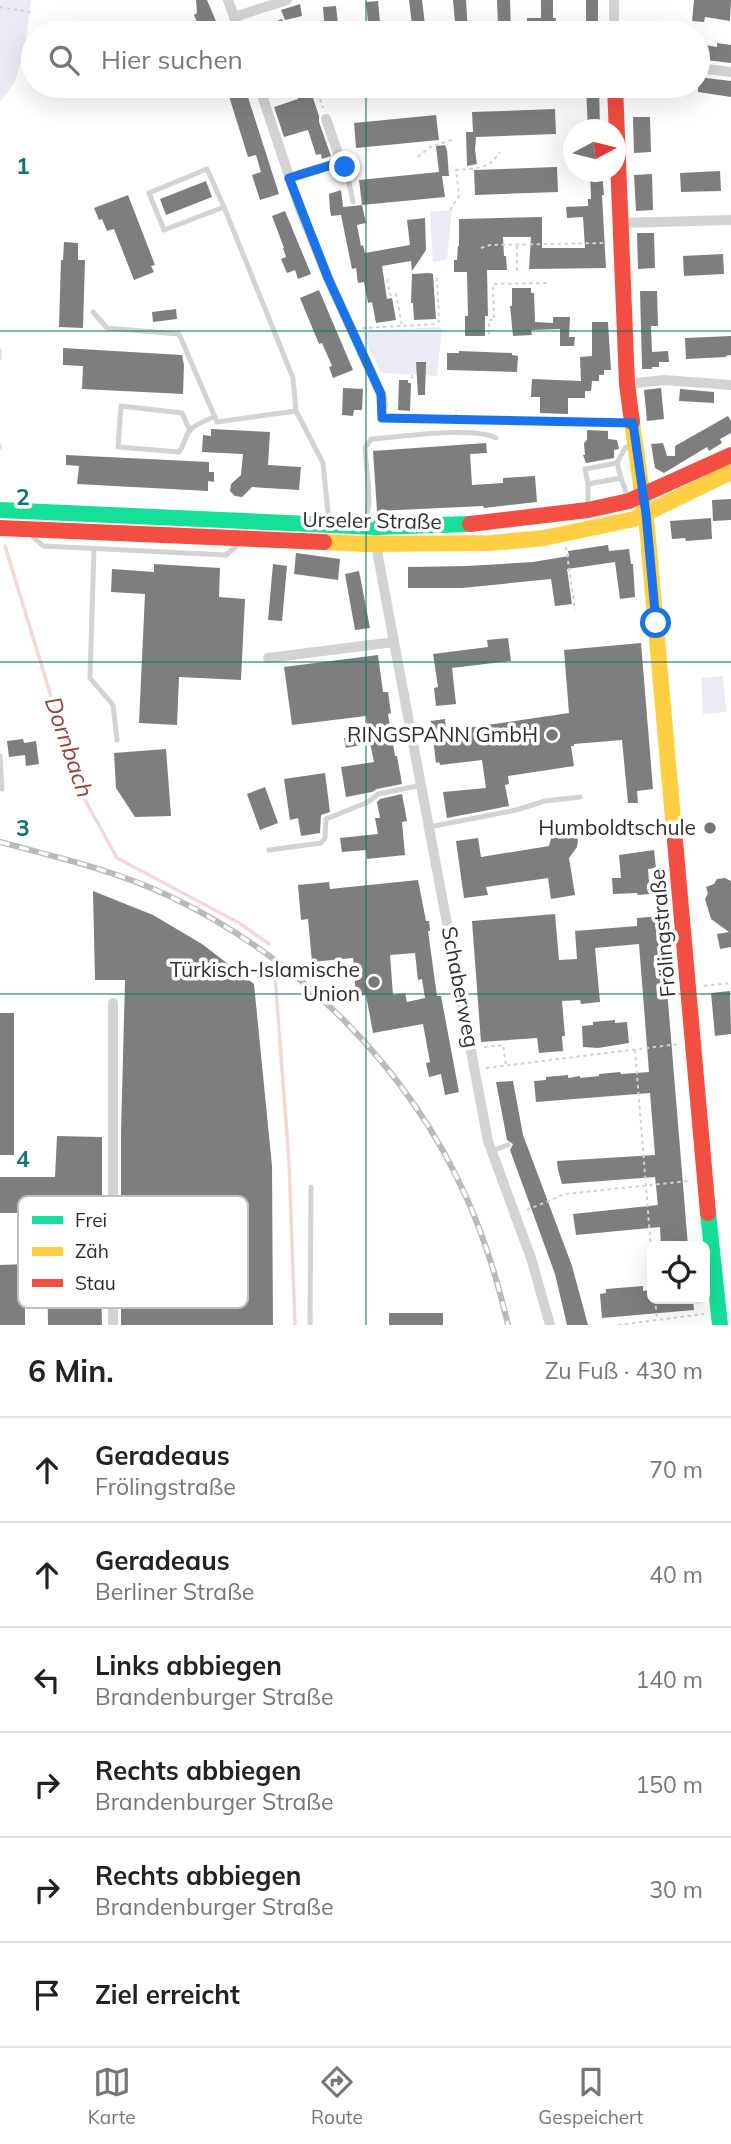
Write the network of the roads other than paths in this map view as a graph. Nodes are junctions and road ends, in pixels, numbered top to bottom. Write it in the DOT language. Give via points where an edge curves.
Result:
graph roads {
  1 [pos="228,0"];
  2 [pos="287,0"];
  3 [pos="614,0"];
  4 [pos="234,17"];
  5 [pos="236,21"];
  6 [pos="614,21"];
  7 [pos="710,69"];
  8 [pos="731,72"];
  9 [pos="264,98"];
  10 [pos="615,98"];
  11 [pos="326,118"];
  12 [pos="341,162"];
  13 [pos="289,178"];
  14 [pos="353,202"];
  15 [pos="223,207"];
  16 [pos="731,220"];
  17 [pos="620,223"];
  18 [pos="93,312"];
  19 [pos="627,384"];
  20 [pos="731,385"];
  21 [pos="383,405"];
  22 [pos="296,411"];
  23 [pos="214,417"];
  24 [pos="190,431"];
  25 [pos="496,438"];
  26 [pos="635,443"];
  27 [pos="731,455"];
  28 [pos="617,463"];
  29 [pos="731,472"];
  30 [pos="621,478"];
  31 [pos="588,484"];
  32 [pos="636,498"];
  33 [pos="0,510"];
  34 [pos="588,510"];
  35 [pos="646,514"];
  36 [pos="329,525"];
  37 [pos="0,528"];
  38 [pos="24,529"];
  39 [pos="372,533"];
  40 [pos="245,538"];
  41 [pos="94,549"];
  42 [pos="394,642"];
  43 [pos="268,658"];
  44 [pos="117,740"];
  45 [pos="0,756"];
  46 [pos="422,785"];
  47 [pos="2,789"];
  48 [pos="580,797"];
  49 [pos="429,827"];
  50 [pos="269,850"];
  51 [pos="113,1003"];
  52 [pos="508,1145"];
  53 [pos="491,1151"];
  54 [pos="311,1187"];
  55 [pos="113,1196"];
  56 [pos="717,1290"];
  57 [pos="731,1316"];
  58 [pos="714,1319"];
  59 [pos="310,1325"];
  60 [pos="550,1325"];
  1 -- 4 [label="street"];
  2 -- 4 [label="street"];
  3 -- 6 [label="street"];
  4 -- 5 [label="street"];
  7 -- 8 [label="street"];
  9 -- 13 [label="street"];
  10 -- 17 [label="street, Frölingstraße"];
  11 -- 12 [label="street"];
  12 -- 13 [label="street"];
  12 -- 14 [label="lane" via="348,173"];
  13 -- 21 [label="street"];
  15 -- 15 [label="lane" via="164,230 149,193 207,169"];
  15 -- 22 [label="lane" via="293,378"];
  16 -- 17 [label="street"];
  17 -- 19 [label="street, Frölingstraße"];
  18 -- 23 [label="lane" via="107,328 179,334"];
  19 -- 20 [label="street" via="664,380"];
  19 -- 26 [label="street, Frölingstraße"];
  22 -- 23 [label="lane" via="217,422"];
  22 -- 36 [label="lane" via="323,463"];
  23 -- 24 [label="lane"];
  24 -- 24 [label="lane" via="179,452 118,447 121,406 182,413"];
  25 -- 39 [label="lane" via="458,433 372,439 365,448 367,517"];
  26 -- 28 [label="lane" via="625,447"];
  26 -- 32 [label="street, Frölingstraße"];
  27 -- 32 [label="street, Urseler Straße"];
  28 -- 30 [label="lane"];
  28 -- 31 [label="lane" via="585,470"];
  29 -- 35 [label="street, Urseler Straße"];
  30 -- 31 [label="lane"];
  30 -- 32 [label="lane"];
  31 -- 34 [label="lane"];
  32 -- 34 [label="street, Urseler Straße"];
  32 -- 35 [label="street, Frölingstraße"];
  33 -- 36 [label="street, Urseler Straße"];
  34 -- 39 [label="street, Urseler Straße"];
  35 -- 39 [label="street, Urseler Straße" via="544,538 491,543"];
  35 -- 56 [label="street, Frölingstraße"];
  36 -- 39 [label="street, Urseler Straße"];
  37 -- 38 [label="street, Urseler Straße"];
  38 -- 40 [label="street, Urseler Straße"];
  38 -- 41 [label="lane" via="43,546"];
  39 -- 40 [label="street, Urseler Straße"];
  39 -- 42 [label="street, Schaberweg"];
  40 -- 41 [label="lane" via="226,555"];
  41 -- 44 [label="lane" via="90,678 113,705"];
  42 -- 43 [label="street"];
  42 -- 46 [label="street, Schaberweg"];
  45 -- 47 [label="lane"];
  46 -- 49 [label="street, Schaberweg"];
  46 -- 50 [label="lane" via="378,794 326,819 321,843"];
  48 -- 49 [label="lane"];
  49 -- 53 [label="street, Schaberweg"];
  51 -- 55 [label="street"];
  52 -- 53 [label="lane"];
  53 -- 60 [label="street, Schaberweg"];
  54 -- 59 [label="lane"];
  56 -- 57 [label="street"];
  56 -- 58 [label="street, Frölingstraße"];
}
